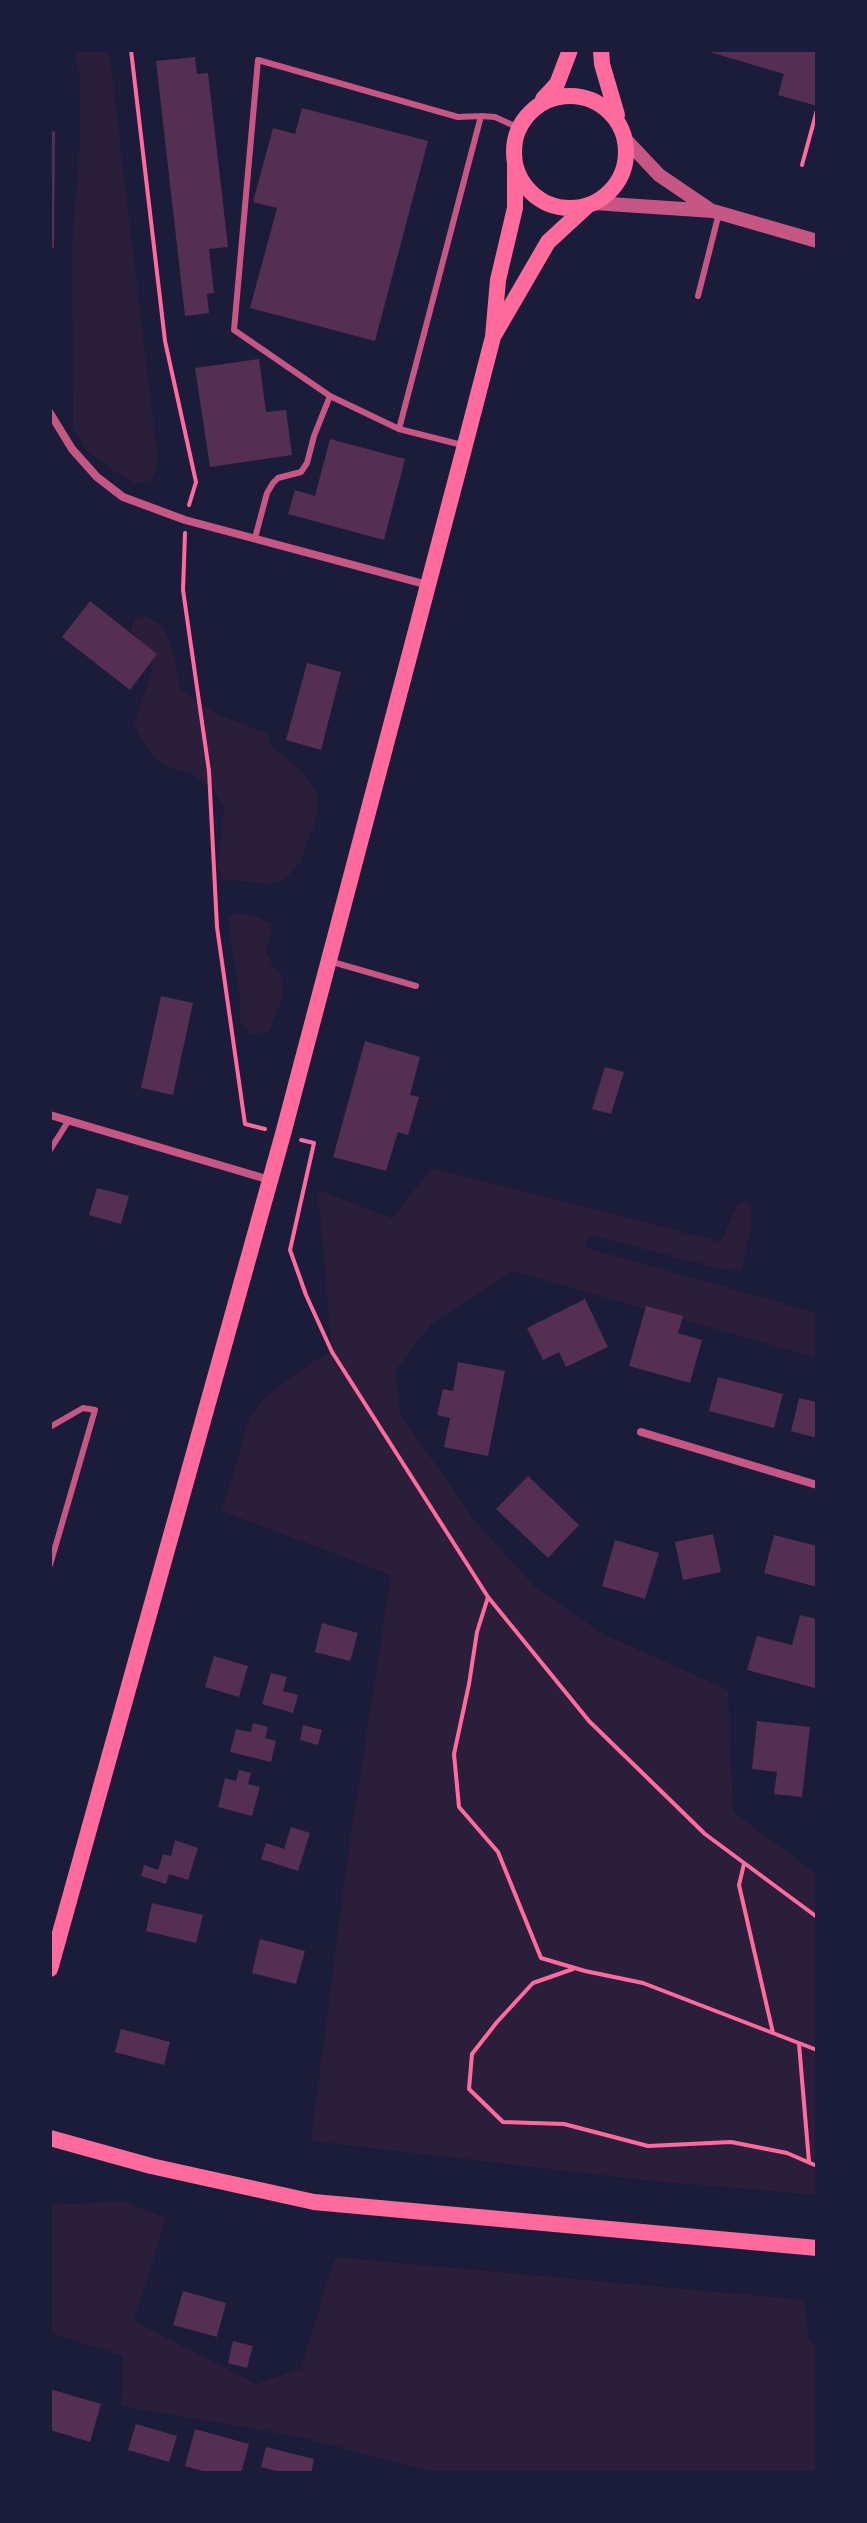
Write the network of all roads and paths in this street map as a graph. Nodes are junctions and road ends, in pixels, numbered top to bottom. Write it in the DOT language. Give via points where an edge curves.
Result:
graph roads {
  1 [pos="131,50"];
  2 [pos="570,50"];
  3 [pos="601,50"];
  4 [pos="540,104"];
  5 [pos="817,110"];
  6 [pos="481,116"];
  7 [pos="519,128"];
  8 [pos="624,134"];
  9 [pos="515,164"];
  10 [pos="802,165"];
  11 [pos="591,204"];
  12 [pos="716,212"];
  13 [pos="817,241"];
  14 [pos="698,296"];
  15 [pos="493,337"];
  16 [pos="330,396"];
  17 [pos="50,413"];
  18 [pos="399,429"];
  19 [pos="465,445"];
  20 [pos="185,520"];
  21 [pos="255,538"];
  22 [pos="428,585"];
  23 [pos="329,961"];
  24 [pos="416,986"];
  25 [pos="50,1115"];
  26 [pos="69,1120"];
  27 [pos="245,1124"];
  28 [pos="283,1134"];
  29 [pos="50,1150"];
  30 [pos="270,1180"];
  31 [pos="50,1427"];
  32 [pos="641,1432"];
  33 [pos="817,1485"];
  34 [pos="50,1565"];
  35 [pos="488,1597"];
  36 [pos="744,1863"];
  37 [pos="817,1917"];
  38 [pos="575,1968"];
  39 [pos="50,1969"];
  40 [pos="773,2033"];
  41 [pos="799,2044"];
  42 [pos="817,2050"];
  43 [pos="50,2138"];
  44 [pos="809,2162"];
  45 [pos="817,2166"];
  46 [pos="817,2248"];
  1 -- 20 [label="path" via="165,341 196,482"];
  2 -- 4 [label="main road" via="557,84"];
  3 -- 8 [label="main road"];
  4 -- 7 [label="main road"];
  4 -- 8 [label="main road" via="555,97 589,98 616,118"];
  5 -- 10 [label="path"];
  6 -- 7 [label="lane"];
  6 -- 16 [label="lane" via="458,117 258,60 234,330"];
  6 -- 18 [label="lane"];
  7 -- 9 [label="main road"];
  8 -- 11 [label="main road" via="625,165 619,181"];
  8 -- 12 [label="street" via="659,175"];
  9 -- 11 [label="main road" via="521,180 546,203 561,208"];
  9 -- 15 [label="main road" via="515,208 498,280"];
  11 -- 12 [label="street"];
  11 -- 15 [label="main road" via="548,242"];
  12 -- 13 [label="street"];
  12 -- 14 [label="lane"];
  15 -- 19 [label="main road"];
  16 -- 18 [label="lane"];
  16 -- 21 [label="lane" via="307,463 301,472 273,483"];
  17 -- 20 [label="street" via="97,477 123,497"];
  18 -- 19 [label="lane"];
  19 -- 22 [label="main road"];
  20 -- 21 [label="street"];
  20 -- 27 [label="path" via="183,590 209,771 217,927"];
  21 -- 22 [label="street"];
  22 -- 23 [label="main road"];
  23 -- 24 [label="lane"];
  23 -- 28 [label="main road"];
  25 -- 26 [label="street"];
  26 -- 29 [label="lane"];
  26 -- 30 [label="street"];
  28 -- 30 [label="main road"];
  28 -- 35 [label="path" via="314,1143 290,1250 306,1295 332,1352"];
  30 -- 39 [label="main road"];
  31 -- 34 [label="lane" via="83,1408 95,1410"];
  32 -- 33 [label="street"];
  35 -- 36 [label="path" via="589,1721 705,1834"];
  35 -- 38 [label="path" via="454,1754 459,1807 498,1852 541,1958"];
  36 -- 37 [label="path"];
  36 -- 40 [label="path" via="739,1885"];
  38 -- 40 [label="path" via="643,1983"];
  38 -- 44 [label="path" via="533,1983 472,2054 469,2089 503,2122 564,2124 648,2146 731,2142"];
  40 -- 41 [label="path"];
  41 -- 42 [label="path"];
  41 -- 44 [label="path"];
  43 -- 46 [label="main road" via="314,2202"];
  44 -- 45 [label="path"];
}
